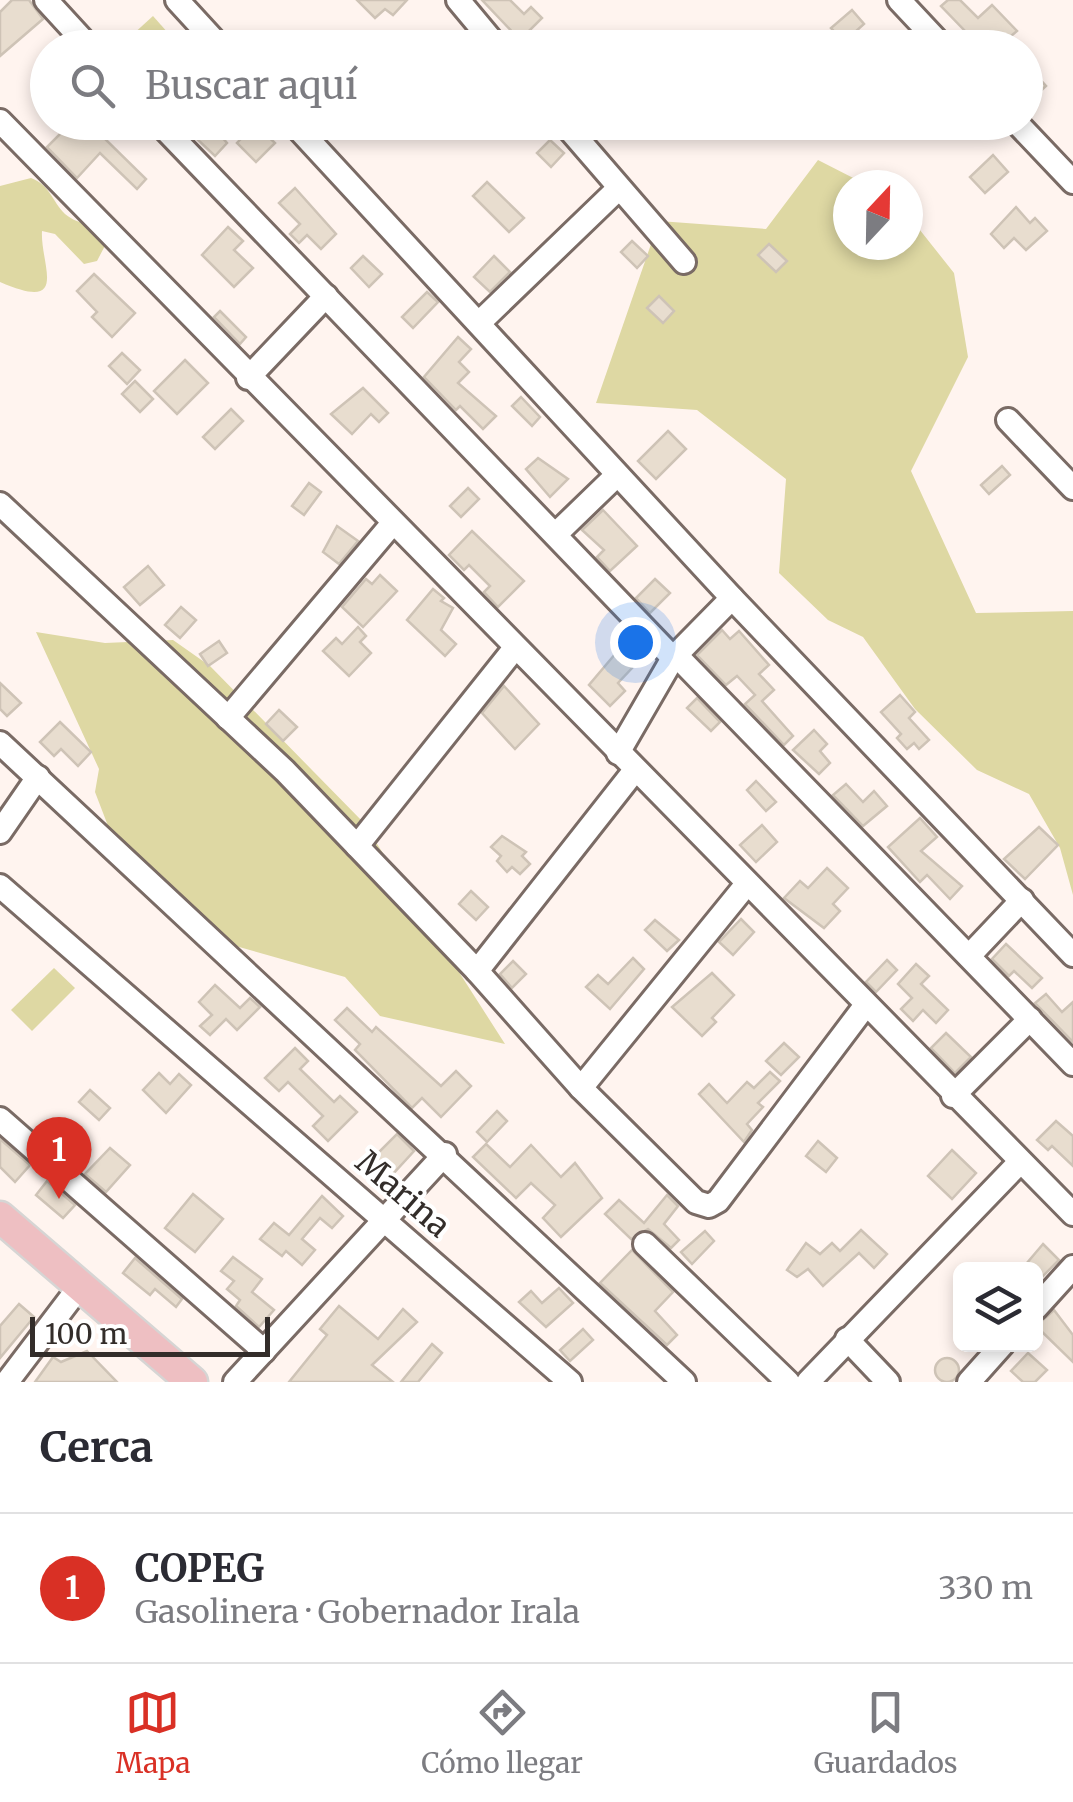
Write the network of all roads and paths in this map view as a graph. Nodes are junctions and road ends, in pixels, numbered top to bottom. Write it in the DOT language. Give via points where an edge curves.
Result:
graph roads {
  1 [pos="46,0"];
  2 [pos="177,0"];
  3 [pos="458,0"];
  4 [pos="898,0"];
  5 [pos="74,30"];
  6 [pos="205,30"];
  7 [pos="483,30"];
  8 [pos="927,30"];
  9 [pos="0,121"];
  10 [pos="175,140"];
  11 [pos="309,140"];
  12 [pos="579,140"];
  13 [pos="1033,140"];
  14 [pos="1073,182"];
  15 [pos="620,188"];
  16 [pos="684,262"];
  17 [pos="326,296"];
  18 [pos="479,323"];
  19 [pos="248,378"];
  20 [pos="1008,420"];
  21 [pos="618,475"];
  22 [pos="1073,488"];
  23 [pos="0,504"];
  24 [pos="392,524"];
  25 [pos="556,534"];
  26 [pos="732,598"];
  27 [pos="514,649"];
  28 [pos="674,656"];
  29 [pos="228,718"];
  30 [pos="0,743"];
  31 [pos="618,753"];
  32 [pos="635,770"];
  33 [pos="38,777"];
  34 [pos="0,832"];
  35 [pos="357,846"];
  36 [pos="746,885"];
  37 [pos="0,886"];
  38 [pos="1022,900"];
  39 [pos="1073,955"];
  40 [pos="969,956"];
  41 [pos="476,971"];
  42 [pos="865,1006"];
  43 [pos="1030,1019"];
  44 [pos="1073,1064"];
  45 [pos="581,1088"];
  46 [pos="953,1096"];
  47 [pos="0,1118"];
  48 [pos="444,1154"];
  49 [pos="1019,1164"];
  50 [pos="1073,1214"];
  51 [pos="0,1217"];
  52 [pos="384,1221"];
  53 [pos="645,1244"];
  54 [pos="1073,1267"];
  55 [pos="80,1286"];
  56 [pos="1043,1300"];
  57 [pos="847,1340"];
  58 [pos="264,1351"];
  59 [pos="996,1352"];
  60 [pos="7,1382"];
  61 [pos="192,1382"];
  62 [pos="235,1382"];
  63 [pos="570,1382"];
  64 [pos="684,1382"];
  65 [pos="788,1382"];
  66 [pos="808,1382"];
  67 [pos="888,1382"];
  68 [pos="969,1382"];
  1 -- 5 [label="street"];
  2 -- 6 [label="street"];
  3 -- 7 [label="street"];
  4 -- 8 [label="street"];
  9 -- 19 [label="street"];
  10 -- 17 [label="street"];
  11 -- 18 [label="street"];
  12 -- 15 [label="street"];
  13 -- 14 [label="street"];
  15 -- 16 [label="street"];
  15 -- 18 [label="street"];
  17 -- 19 [label="street"];
  17 -- 25 [label="street"];
  18 -- 21 [label="street"];
  19 -- 24 [label="street"];
  20 -- 22 [label="street"];
  21 -- 25 [label="street"];
  21 -- 26 [label="street"];
  23 -- 29 [label="street"];
  24 -- 27 [label="street"];
  24 -- 29 [label="street"];
  25 -- 28 [label="street"];
  26 -- 28 [label="street"];
  26 -- 38 [label="street"];
  27 -- 31 [label="street"];
  27 -- 35 [label="street"];
  28 -- 31 [label="street"];
  28 -- 40 [label="street"];
  29 -- 35 [label="street"];
  30 -- 33 [label="street"];
  31 -- 32 [label="street"];
  32 -- 36 [label="street"];
  32 -- 41 [label="street"];
  33 -- 34 [label="street"];
  33 -- 48 [label="street"];
  35 -- 41 [label="street"];
  36 -- 42 [label="street"];
  36 -- 45 [label="street"];
  37 -- 52 [label="street, Marina"];
  38 -- 39 [label="street"];
  38 -- 40 [label="street"];
  40 -- 43 [label="street"];
  41 -- 45 [label="street"];
  42 -- 45 [label="street" via="709,1206 682,1192"];
  42 -- 46 [label="street"];
  43 -- 44 [label="street"];
  43 -- 46 [label="street"];
  46 -- 49 [label="street"];
  47 -- 58 [label="street"];
  48 -- 52 [label="street"];
  48 -- 64 [label="street"];
  49 -- 50 [label="street"];
  49 -- 57 [label="street"];
  51 -- 55 [label="main road"];
  52 -- 58 [label="street"];
  52 -- 63 [label="street, Marina"];
  53 -- 65 [label="street"];
  54 -- 56 [label="street"];
  55 -- 60 [label="street"];
  55 -- 61 [label="main road"];
  57 -- 66 [label="street"];
  57 -- 67 [label="street"];
  58 -- 62 [label="street"];
  59 -- 68 [label="street"];
}
